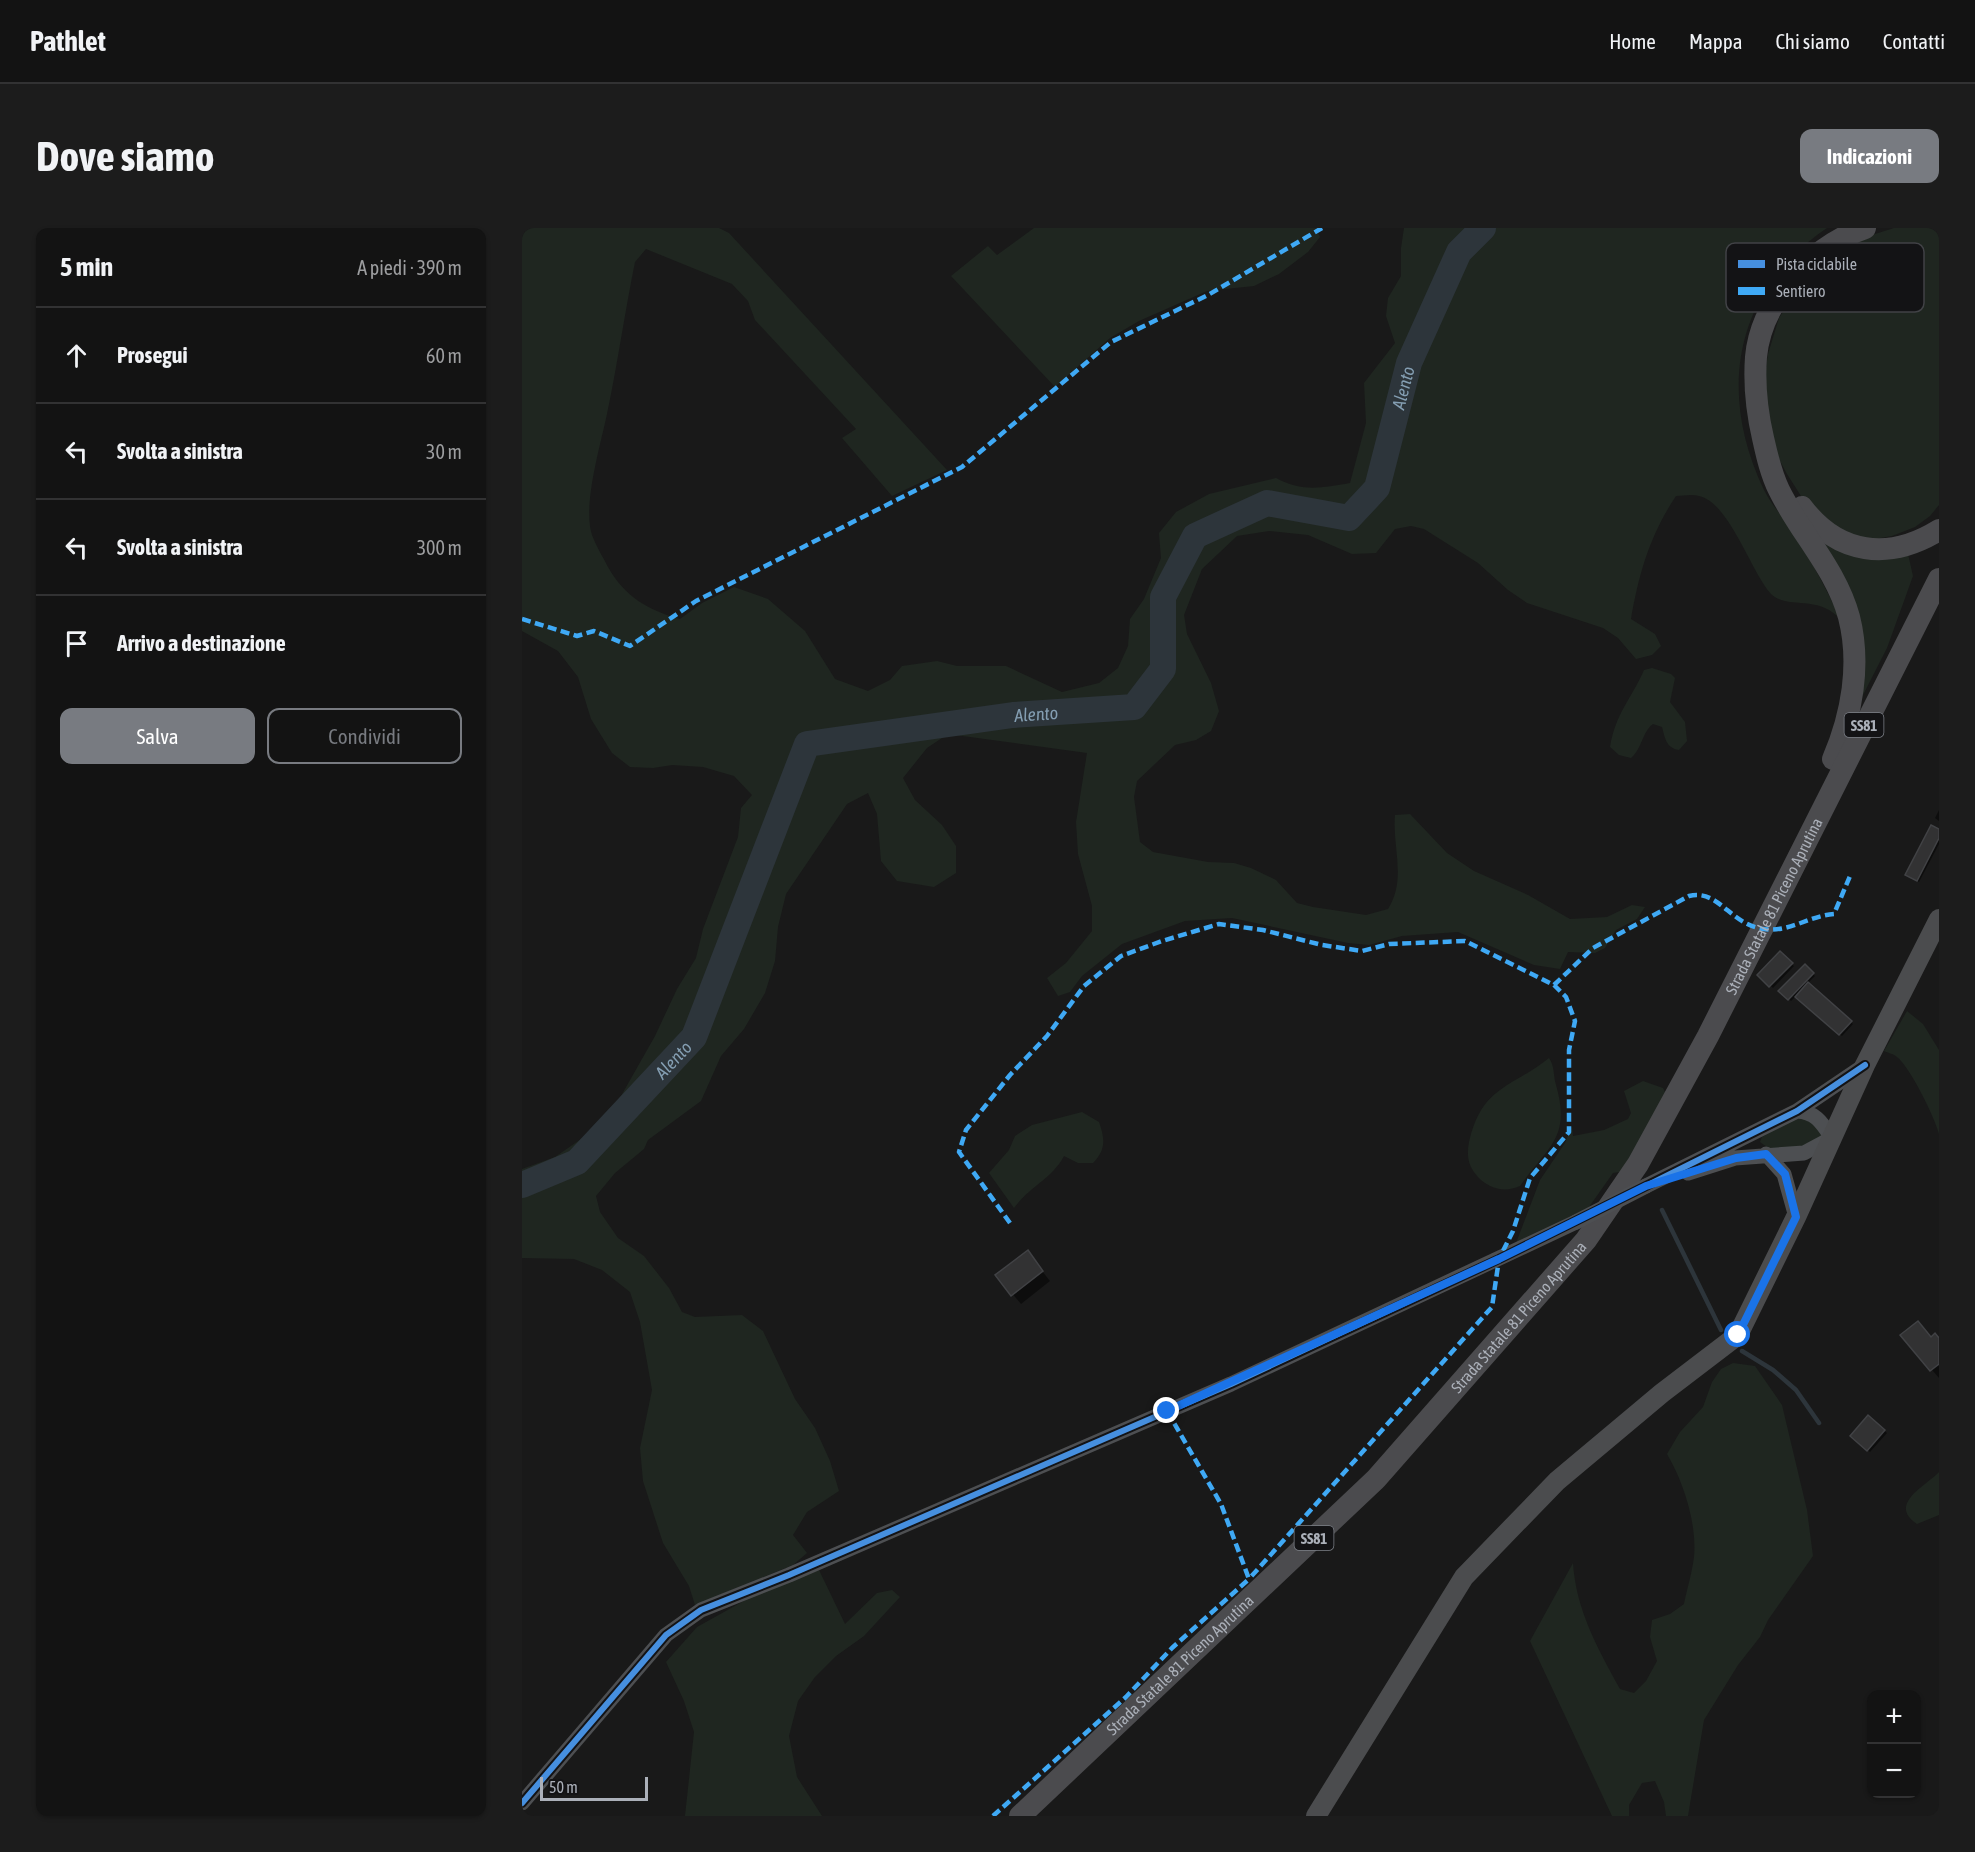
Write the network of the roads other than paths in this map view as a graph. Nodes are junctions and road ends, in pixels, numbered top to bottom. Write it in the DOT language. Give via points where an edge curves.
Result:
graph roads {
  1 [pos="1865,228"];
  2 [pos="1833,243"];
  3 [pos="1771,312"];
  4 [pos="1761,426"];
  5 [pos="1939,531"];
  6 [pos="1939,579"];
  7 [pos="1790,871"];
  8 [pos="1939,919"];
  9 [pos="1865,1065"];
  10 [pos="1797,1110"];
  11 [pos="1832,1138"];
  12 [pos="1766,1154"];
  13 [pos="1646,1186"];
  14 [pos="1796,1217"];
  15 [pos="522,1803"];
  16 [pos="1020,1816"];
  17 [pos="1316,1816"];
  1 -- 2 [label="highway"];
  3 -- 4 [label="highway" via="1756,356"];
  4 -- 5 [label="highway" via="1790,492 1832,537 1874,550 1897,548"];
  4 -- 7 [label="highway" via="1779,490 1840,593 1852,640 1853,682 1841,740 1793,845"];
  6 -- 7 [label="highway, Strada Statale 81 Piceno Aprutina / SS81"];
  7 -- 16 [label="highway, Strada Statale 81 Piceno Aprutina / SS81" via="1708,1036 1638,1164 1586,1240 1376,1479"];
  8 -- 9 [label="main road"];
  9 -- 10 [label="street"];
  9 -- 11 [label="main road"];
  10 -- 11 [label="street" via="1809,1111 1817,1117"];
  10 -- 13 [label="street"];
  11 -- 12 [label="street" via="1804,1153"];
  11 -- 14 [label="main road"];
  12 -- 13 [label="street" via="1736,1158"];
  12 -- 14 [label="street" via="1785,1174"];
  13 -- 15 [label="street, bridge" via="1231,1384 701,1610 666,1635"];
  14 -- 17 [label="main road" via="1738,1335 1662,1392 1557,1481 1464,1577"];
}
